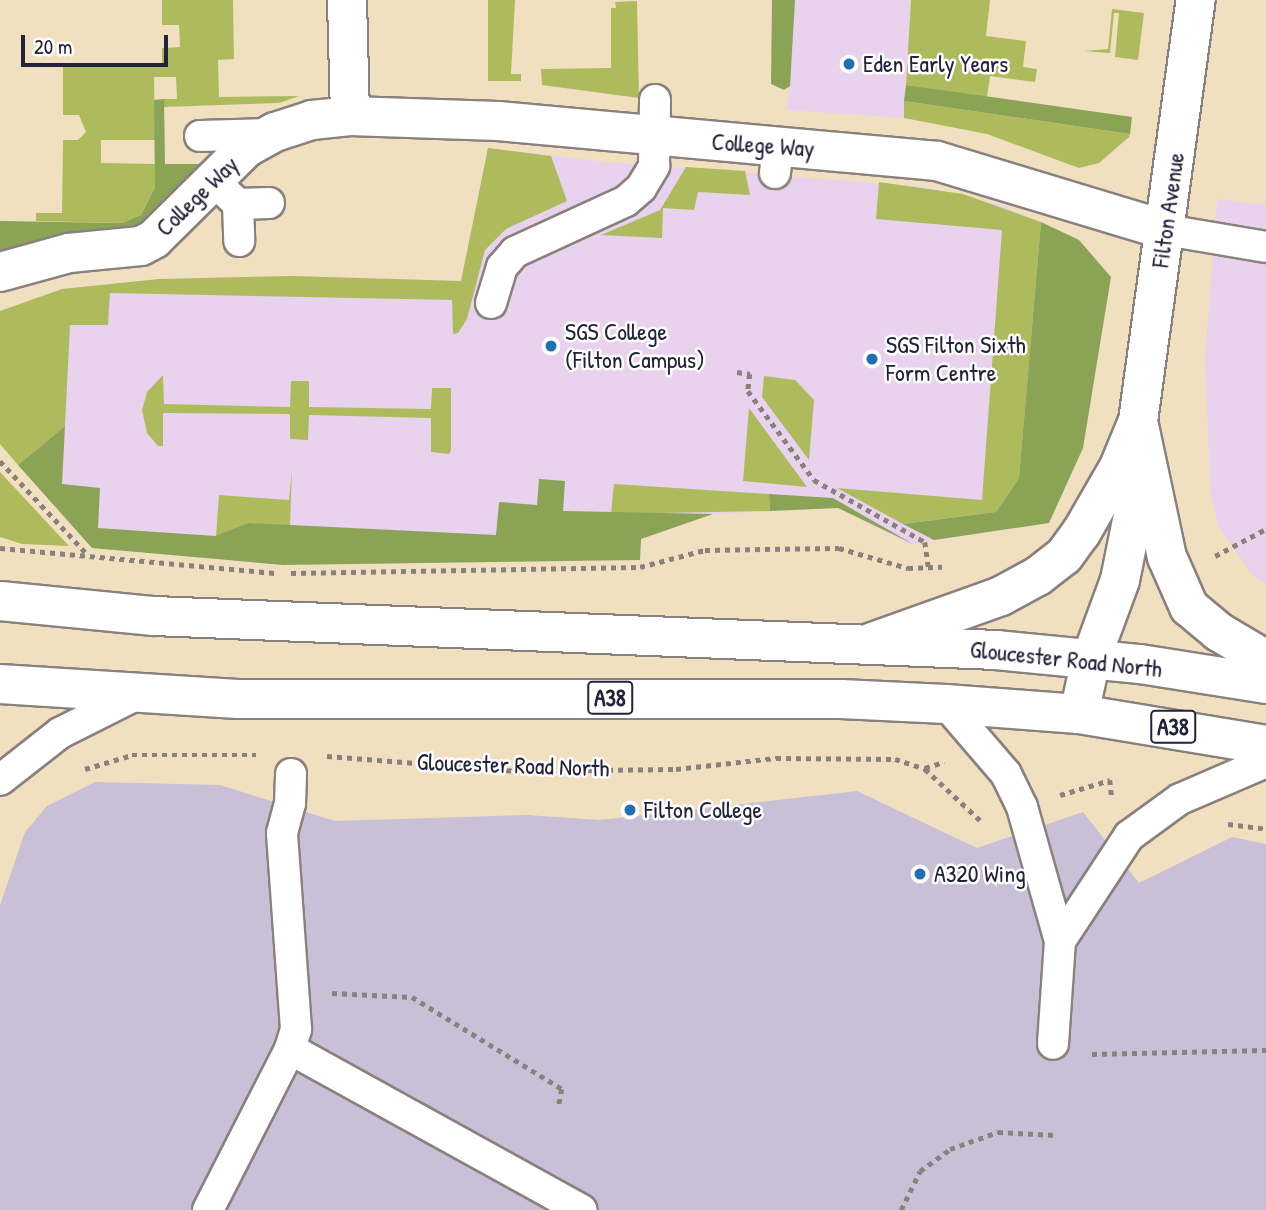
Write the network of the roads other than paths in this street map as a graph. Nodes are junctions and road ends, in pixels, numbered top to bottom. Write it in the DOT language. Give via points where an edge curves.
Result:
graph roads {
  1 [pos="346,0"];
  2 [pos="1196,0"];
  3 [pos="656,100"];
  4 [pos="350,116"];
  5 [pos="271,134"];
  6 [pos="200,136"];
  7 [pos="656,138"];
  8 [pos="225,192"];
  9 [pos="269,203"];
  10 [pos="1166,230"];
  11 [pos="239,242"];
  12 [pos="1266,247"];
  13 [pos="0,272"];
  14 [pos="491,303"];
  15 [pos="1141,437"];
  16 [pos="0,601"];
  17 [pos="870,643"];
  18 [pos="1091,659"];
  19 [pos="1266,660"];
  20 [pos="0,684"];
  21 [pos="1266,684"];
  22 [pos="140,694"];
  23 [pos="946,704"];
  24 [pos="1079,714"];
  25 [pos="1266,745"];
  26 [pos="1266,762"];
  27 [pos="291,774"];
  28 [pos="0,780"];
  29 [pos="1060,941"];
  30 [pos="290,1049"];
  31 [pos="1067,1049"];
  32 [pos="208,1210"];
  33 [pos="582,1210"];
  1 -- 4 [label="street"];
  2 -- 10 [label="street, Filton Avenue"];
  3 -- 7 [label="lane"];
  4 -- 5 [label="street, College Way" via="312,120"];
  4 -- 7 [label="street, College Way" via="498,121"];
  5 -- 6 [label="lane"];
  5 -- 8 [label="street, College Way" via="246,148"];
  7 -- 10 [label="street, College Way" via="776,160 937,161"];
  7 -- 14 [label="lane" via="654,166 641,188 626,201 515,252 502,267"];
  8 -- 9 [label="lane"];
  8 -- 11 [label="lane"];
  8 -- 13 [label="street, College Way" via="141,246 69,253"];
  10 -- 12 [label="lane"];
  10 -- 15 [label="street, Filton Avenue"];
  15 -- 17 [label="street, Filton Avenue" via="1064,556 1015,590"];
  15 -- 18 [label="street, Filton Avenue" via="1120,580"];
  15 -- 19 [label="street, Filton Avenue" via="1167,557 1189,607 1219,632"];
  16 -- 17 [label="street, Gloucester Road North / A38" via="154,616"];
  17 -- 18 [label="street, Gloucester Road North / A38"];
  18 -- 21 [label="street, Gloucester Road North / A38"];
  18 -- 24 [label="street, Filton Avenue"];
  20 -- 22 [label="street, A38"];
  22 -- 23 [label="street, A38" via="238,699 827,699"];
  22 -- 28 [label="lane" via="60,733"];
  23 -- 24 [label="street, A38"];
  23 -- 29 [label="lane" via="1006,774 1022,807"];
  24 -- 25 [label="street, A38"];
  26 -- 29 [label="lane" via="1180,799 1129,836"];
  27 -- 30 [label="lane" via="290,804 282,833 296,1029"];
  29 -- 31 [label="lane"];
  30 -- 32 [label="lane"];
  30 -- 33 [label="lane"];
}
